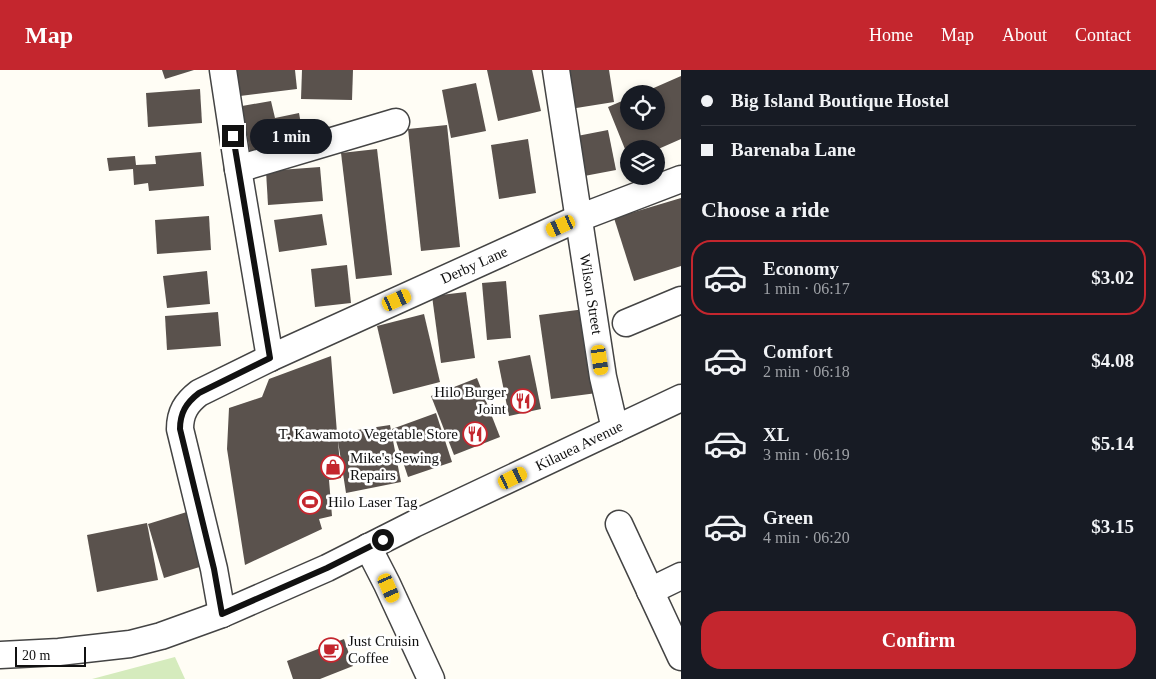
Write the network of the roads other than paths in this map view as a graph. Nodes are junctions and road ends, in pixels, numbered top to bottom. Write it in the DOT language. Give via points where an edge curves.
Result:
graph roads {
  1 [pos="223,70"];
  2 [pos="556,70"];
  3 [pos="396,122"];
  4 [pos="238,169"];
  5 [pos="681,179"];
  6 [pos="579,218"];
  7 [pos="681,300"];
  8 [pos="626,323"];
  9 [pos="270,358"];
  10 [pos="681,398"];
  11 [pos="615,429"];
  12 [pos="619,524"];
  13 [pos="368,547"];
  14 [pos="681,576"];
  15 [pos="650,591"];
  16 [pos="222,614"];
  17 [pos="0,655"];
  18 [pos="681,657"];
  19 [pos="431,679"];
  1 -- 4 [label="street"];
  2 -- 6 [label="street, Wilson Street"];
  3 -- 4 [label="street"];
  4 -- 9 [label="street"];
  5 -- 6 [label="street, Derby Lane"];
  6 -- 9 [label="street, Derby Lane"];
  6 -- 11 [label="street, Wilson Street" via="603,377"];
  7 -- 8 [label="street"];
  9 -- 16 [label="street, Derby Lane" via="199,393 184,408 180,422"];
  10 -- 11 [label="street, Kilauea Avenue"];
  11 -- 13 [label="street, Kilauea Avenue"];
  12 -- 15 [label="street"];
  13 -- 16 [label="street, Kilauea Avenue"];
  13 -- 19 [label="street"];
  14 -- 15 [label="street"];
  15 -- 18 [label="street"];
  16 -- 17 [label="street, Kilauea Avenue" via="130,644"];
}
